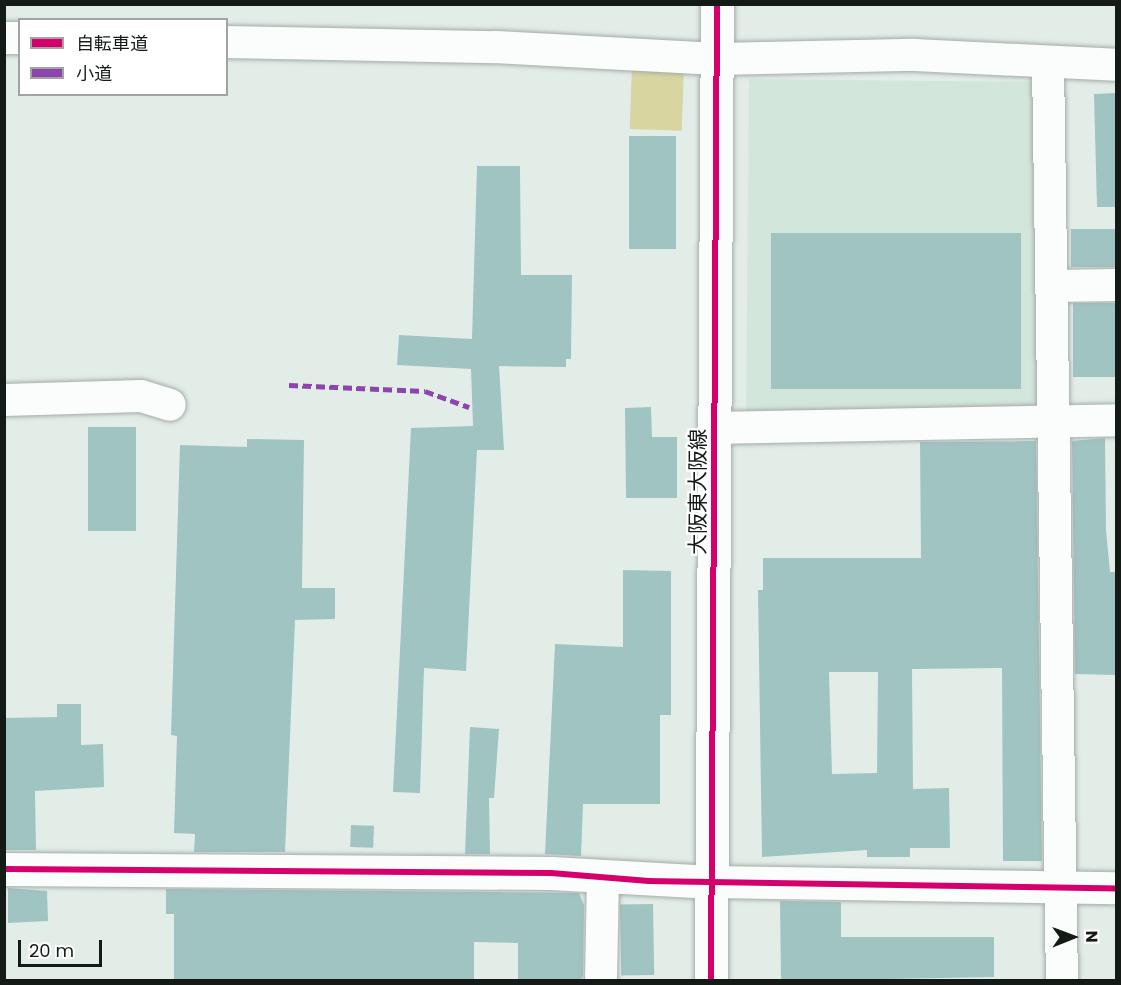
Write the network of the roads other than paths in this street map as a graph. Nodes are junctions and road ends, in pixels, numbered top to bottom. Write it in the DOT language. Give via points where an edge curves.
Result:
graph roads {
  1 [pos="717,4"];
  2 [pos="228,42"];
  3 [pos="717,54"];
  4 [pos="1048,63"];
  5 [pos="1116,65"];
  6 [pos="1116,285"];
  7 [pos="1053,286"];
  8 [pos="4,400"];
  9 [pos="170,405"];
  10 [pos="1116,420"];
  11 [pos="1055,421"];
  12 [pos="715,428"];
  13 [pos="4,869"];
  14 [pos="603,877"];
  15 [pos="712,882"];
  16 [pos="1061,888"];
  17 [pos="1116,888"];
  18 [pos="601,981"];
  19 [pos="711,981"];
  20 [pos="1062,981"];
  1 -- 3 [label="main road, 大阪東大阪線"];
  2 -- 3 [label="street"];
  3 -- 4 [label="street" via="915,55"];
  3 -- 12 [label="main road, 大阪東大阪線"];
  4 -- 5 [label="street"];
  4 -- 7 [label="street"];
  6 -- 7 [label="street"];
  7 -- 11 [label="street"];
  8 -- 9 [label="street" via="141,396"];
  10 -- 11 [label="street"];
  11 -- 12 [label="street"];
  11 -- 16 [label="street"];
  12 -- 15 [label="main road, 大阪東大阪線"];
  13 -- 14 [label="main road"];
  14 -- 15 [label="main road"];
  14 -- 18 [label="street"];
  15 -- 16 [label="street"];
  15 -- 19 [label="main road, 大阪東大阪線"];
  16 -- 17 [label="street"];
  16 -- 20 [label="street"];
}
